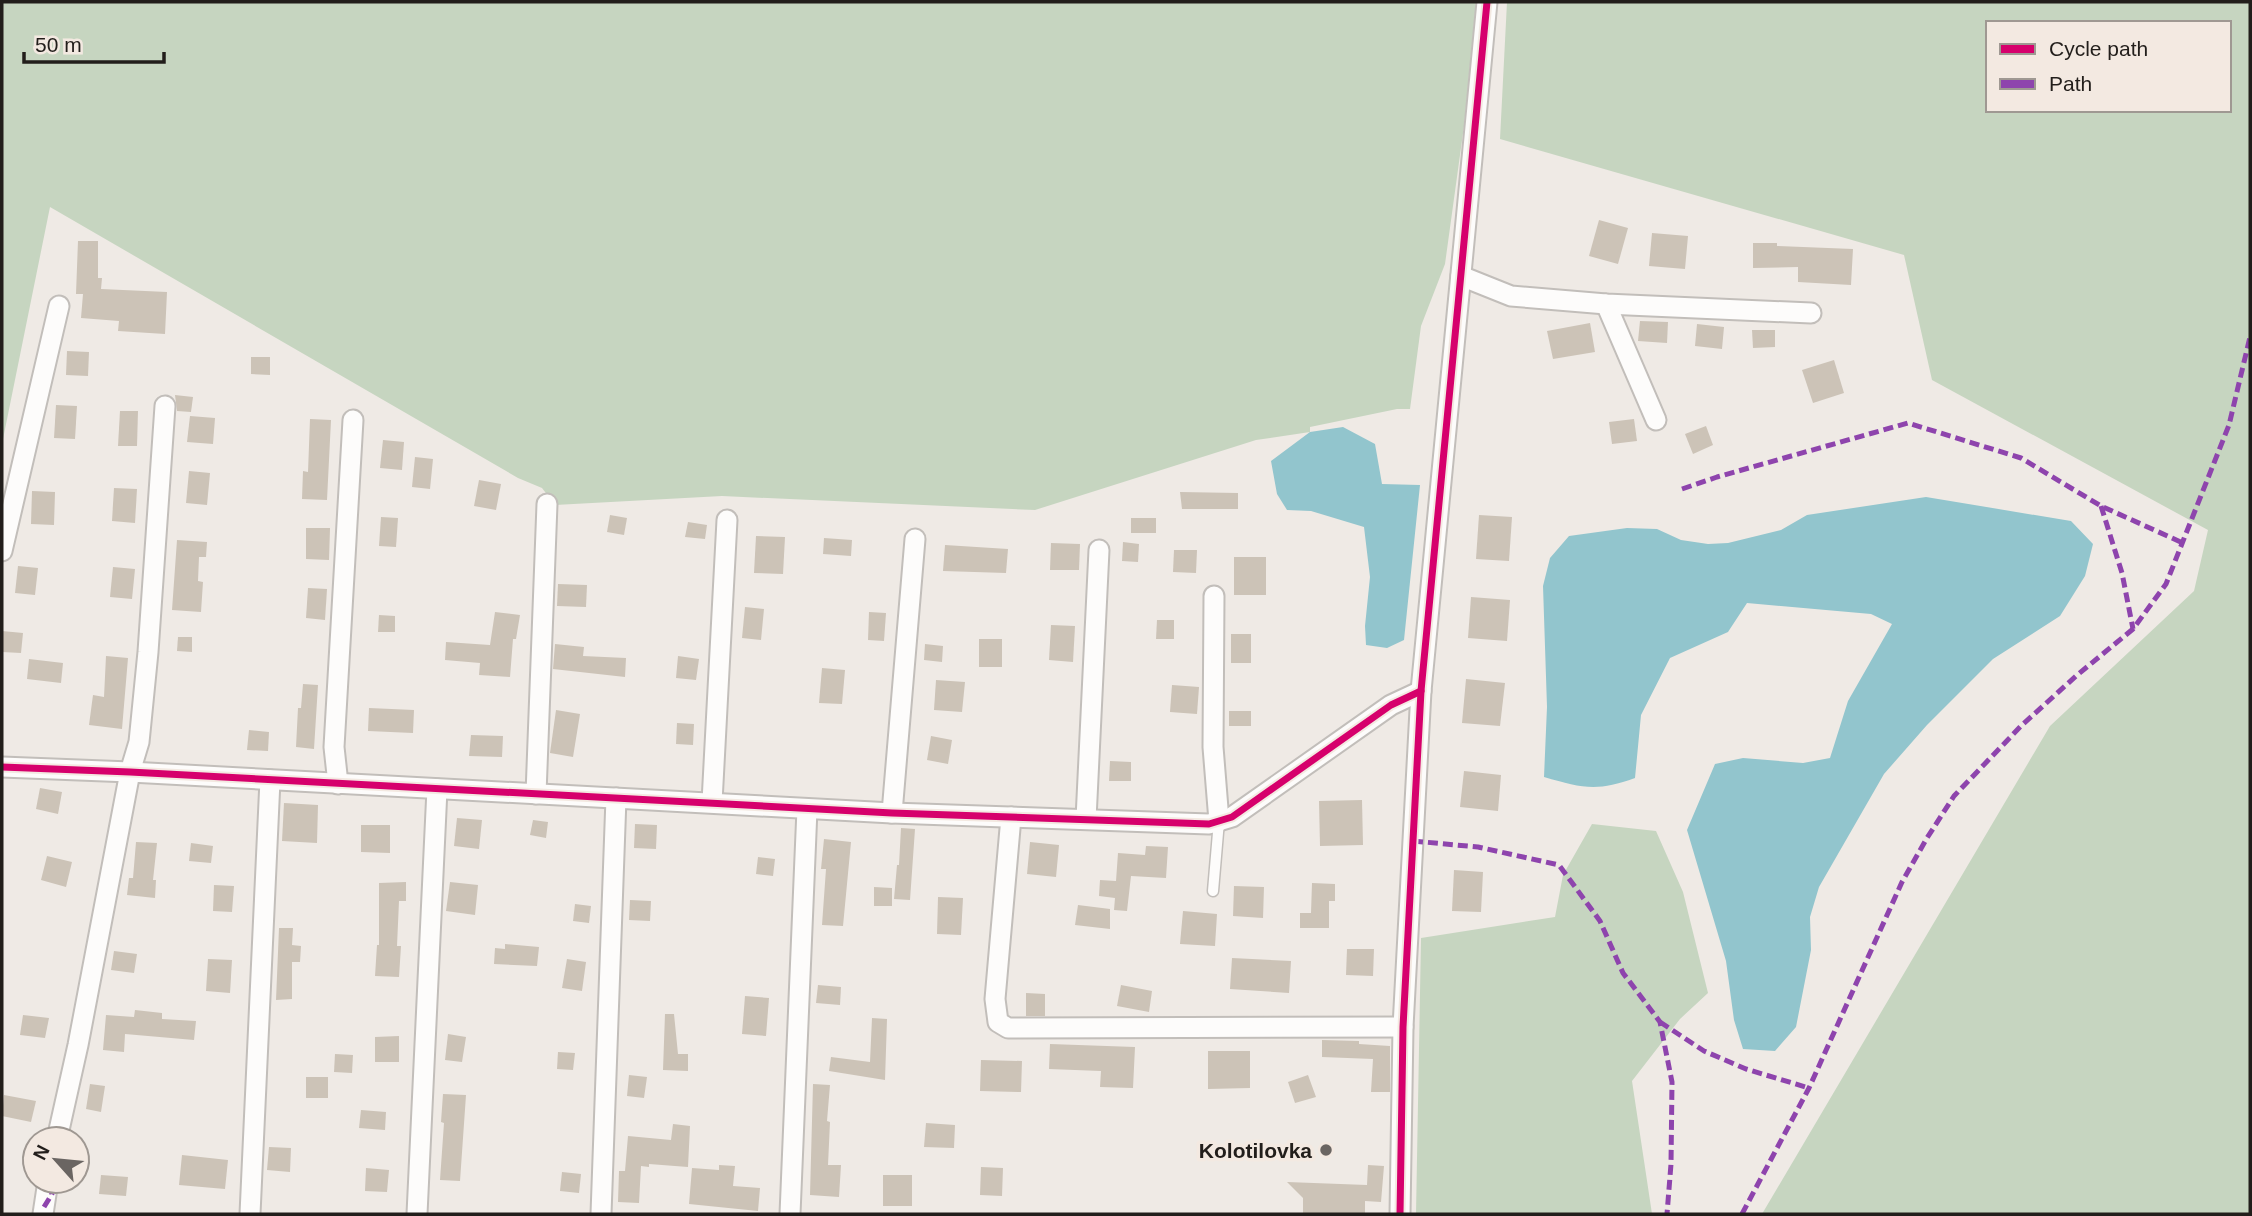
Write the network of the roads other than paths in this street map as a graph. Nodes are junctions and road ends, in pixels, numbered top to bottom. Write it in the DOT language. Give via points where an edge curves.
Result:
graph roads {
  1 [pos="1487,2"];
  2 [pos="1461,276"];
  3 [pos="1606,304"];
  4 [pos="59,306"];
  5 [pos="1811,313"];
  6 [pos="165,406"];
  7 [pos="353,420"];
  8 [pos="1656,420"];
  9 [pos="547,504"];
  10 [pos="727,520"];
  11 [pos="915,539"];
  12 [pos="1099,550"];
  13 [pos="2,551"];
  14 [pos="1214,596"];
  15 [pos="1421,691"];
  16 [pos="2,767"];
  17 [pos="130,772"];
  18 [pos="270,780"];
  19 [pos="338,784"];
  20 [pos="436,789"];
  21 [pos="536,794"];
  22 [pos="616,798"];
  23 [pos="712,802"];
  24 [pos="807,809"];
  25 [pos="892,813"];
  26 [pos="1010,817"];
  27 [pos="1086,819"];
  28 [pos="1219,821"];
  29 [pos="1213,891"];
  30 [pos="1404,1027"];
  31 [pos="60,1125"];
  32 [pos="46,1195"];
  33 [pos="43,1214"];
  34 [pos="250,1214"];
  35 [pos="417,1214"];
  36 [pos="601,1214"];
  37 [pos="790,1214"];
  38 [pos="1400,1214"];
  1 -- 2 [label="street"];
  2 -- 3 [label="street" via="1511,296"];
  2 -- 15 [label="street"];
  3 -- 5 [label="street"];
  3 -- 8 [label="street"];
  4 -- 13 [label="street"];
  6 -- 17 [label="street" via="146,678 139,742"];
  7 -- 19 [label="street" via="334,747"];
  9 -- 21 [label="street"];
  10 -- 23 [label="street"];
  11 -- 25 [label="street"];
  12 -- 27 [label="street"];
  14 -- 28 [label="street" via="1213,747"];
  15 -- 28 [label="street" via="1391,705 1232,817"];
  15 -- 30 [label="street"];
  16 -- 17 [label="street"];
  17 -- 18 [label="street"];
  17 -- 31 [label="street"];
  18 -- 19 [label="street"];
  18 -- 34 [label="street"];
  19 -- 20 [label="street"];
  20 -- 21 [label="street"];
  20 -- 35 [label="street"];
  21 -- 22 [label="street"];
  22 -- 23 [label="street"];
  22 -- 36 [label="street"];
  23 -- 24 [label="street"];
  24 -- 25 [label="street"];
  24 -- 37 [label="street"];
  25 -- 26 [label="street"];
  26 -- 27 [label="street"];
  26 -- 30 [label="street" via="995,999 998,1022 1008,1028"];
  27 -- 28 [label="street" via="1174,825"];
  28 -- 29 [label="lane"];
  30 -- 38 [label="street"];
  32 -- 33 [label="street"];
}
